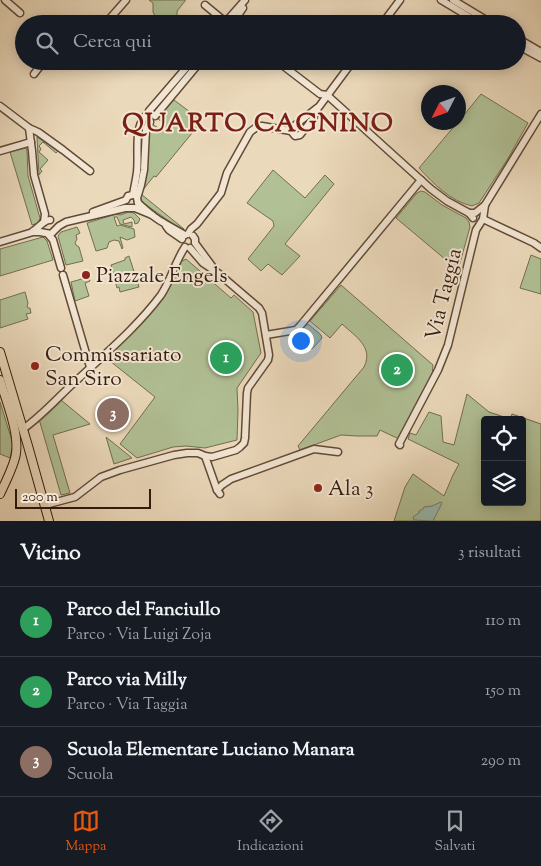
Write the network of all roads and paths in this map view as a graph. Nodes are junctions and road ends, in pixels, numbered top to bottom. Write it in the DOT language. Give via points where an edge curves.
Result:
graph roads {
  1 [pos="5,0"];
  2 [pos="126,0"];
  3 [pos="246,0"];
  4 [pos="400,0"];
  5 [pos="441,0"];
  6 [pos="453,0"];
  7 [pos="202,2"];
  8 [pos="20,13"];
  9 [pos="114,15"];
  10 [pos="218,15"];
  11 [pos="234,15"];
  12 [pos="389,15"];
  13 [pos="466,15"];
  14 [pos="478,15"];
  15 [pos="526,43"];
  16 [pos="526,50"];
  17 [pos="541,52"];
  18 [pos="541,58"];
  19 [pos="37,70"];
  20 [pos="186,70"];
  21 [pos="192,70"];
  22 [pos="289,70"];
  23 [pos="346,70"];
  24 [pos="34,74"];
  25 [pos="174,88"];
  26 [pos="327,95"];
  27 [pos="0,106"];
  28 [pos="318,108"];
  29 [pos="152,114"];
  30 [pos="541,114"];
  31 [pos="147,120"];
  32 [pos="29,128"];
  33 [pos="291,131"];
  34 [pos="31,142"];
  35 [pos="0,151"];
  36 [pos="90,171"];
  37 [pos="421,180"];
  38 [pos="134,202"];
  39 [pos="477,216"];
  40 [pos="82,217"];
  41 [pos="48,222"];
  42 [pos="66,222"];
  43 [pos="56,229"];
  44 [pos="30,233"];
  45 [pos="47,233"];
  46 [pos="187,236"];
  47 [pos="0,242"];
  48 [pos="190,246"];
  49 [pos="541,248"];
  50 [pos="266,335"];
  51 [pos="0,352"];
  52 [pos="90,367"];
  53 [pos="0,380"];
  54 [pos="23,429"];
  55 [pos="400,445"];
  56 [pos="338,452"];
  57 [pos="16,455"];
  58 [pos="31,455"];
  59 [pos="205,456"];
  60 [pos="0,494"];
  61 [pos="45,505"];
  62 [pos="49,521"];
  1 -- 8 [label="street"];
  2 -- 9 [label="street"];
  3 -- 11 [label="street"];
  4 -- 12 [label="street"];
  5 -- 13 [label="street"];
  6 -- 14 [label="street"];
  7 -- 10 [label="street"];
  15 -- 17 [label="street"];
  16 -- 18 [label="street"];
  19 -- 24 [label="street"];
  20 -- 25 [label="street"];
  21 -- 25 [label="street"];
  22 -- 26 [label="street" via="320,94"];
  23 -- 26 [label="street"];
  25 -- 29 [label="street"];
  26 -- 28 [label="street"];
  26 -- 37 [label="street"];
  27 -- 32 [label="street"];
  28 -- 33 [label="street"];
  28 -- 33 [label="street" via="300,136"];
  30 -- 39 [label="street"];
  31 -- 38 [label="street" via="141,121 139,129"];
  32 -- 34 [label="street"];
  32 -- 36 [label="street"];
  33 -- 46 [label="street" via="258,126 250,132 226,173 221,193 197,224 197,229"];
  34 -- 35 [label="street"];
  34 -- 41 [label="street" via="34,175"];
  37 -- 39 [label="street" via="447,201"];
  37 -- 50 [label="street" via="300,326 296,330"];
  38 -- 40 [label="street"];
  38 -- 40 [label="street" via="127,197"];
  38 -- 46 [label="street"];
  39 -- 49 [label="street"];
  39 -- 55 [label="street, Via Taggia" via="448,346"];
  40 -- 42 [label="street"];
  41 -- 42 [label="street"];
  41 -- 43 [label="street" via="56,224"];
  41 -- 44 [label="street"];
  41 -- 45 [label="street" via="42,228"];
  42 -- 43 [label="street"];
  43 -- 45 [label="street"];
  44 -- 45 [label="street"];
  44 -- 47 [label="street"];
  45 -- 52 [label="street" via="53,240"];
  46 -- 48 [label="street" via="195,239"];
  46 -- 48 [label="street" via="182,244"];
  48 -- 50 [label="street" via="260,308"];
  48 -- 52 [label="street" via="178,257 159,296 128,332"];
  50 -- 59 [label="street" via="268,360 248,388 244,443 236,450"];
  51 -- 54 [label="main road"];
  52 -- 54 [label="street"];
  53 -- 57 [label="main road" via="16,434"];
  54 -- 58 [label="main road"];
  56 -- 59 [label="street" via="314,449 231,479 218,492"];
  57 -- 58 [label="main road" via="25,451"];
  57 -- 60 [label="main road"];
  58 -- 61 [label="main road"];
  59 -- 61 [label="street" via="187,452 120,470 101,477 75,498"];
  61 -- 62 [label="main road"];
}
